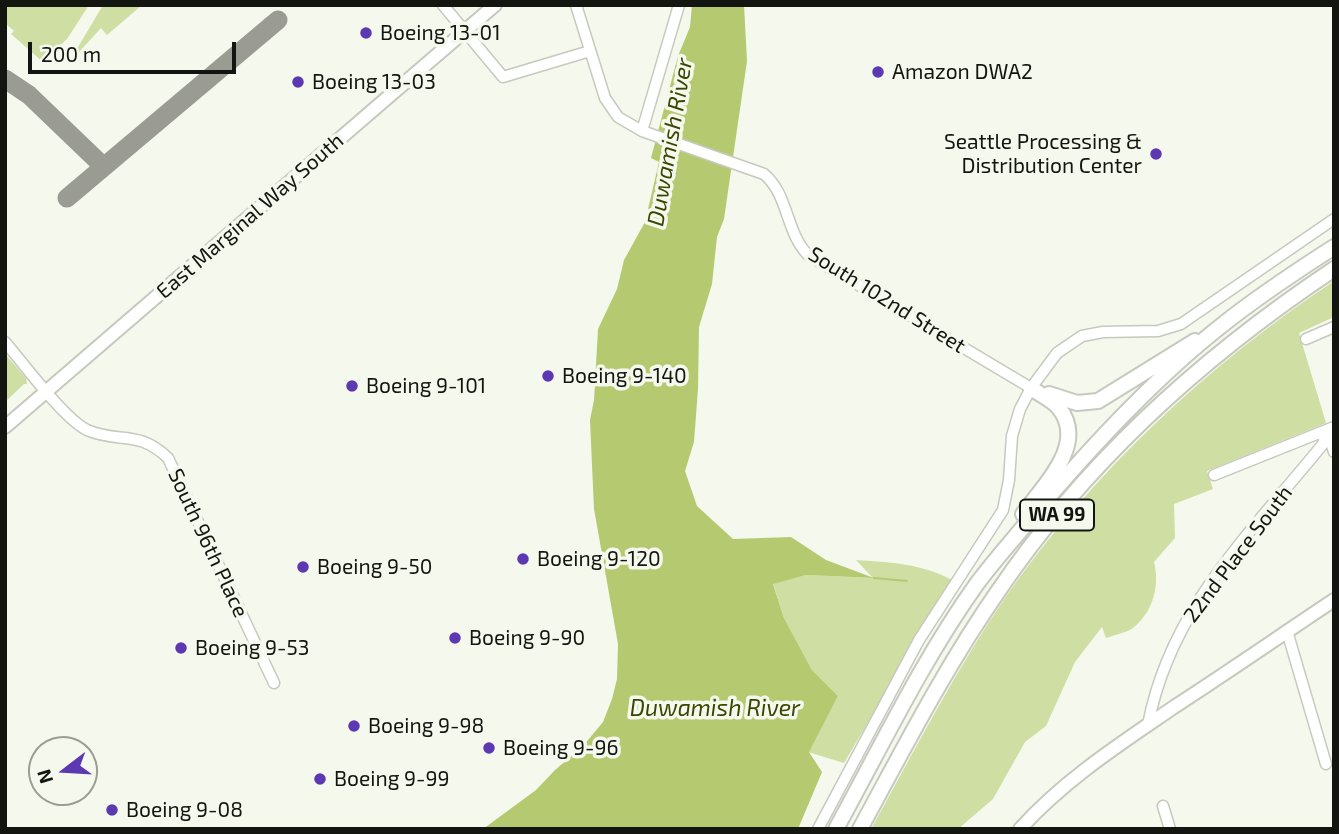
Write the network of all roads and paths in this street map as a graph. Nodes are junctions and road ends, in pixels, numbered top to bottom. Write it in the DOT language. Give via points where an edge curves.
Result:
graph roads {
  1 [pos="443,5"];
  2 [pos="495,5"];
  3 [pos="576,5"];
  4 [pos="679,5"];
  5 [pos="465,31"];
  6 [pos="590,51"];
  7 [pos="642,131"];
  8 [pos="1334,219"];
  9 [pos="1334,247"];
  10 [pos="1334,269"];
  11 [pos="1334,327"];
  12 [pos="1218,328"];
  13 [pos="1306,339"];
  14 [pos="5,342"];
  15 [pos="1031,388"];
  16 [pos="47,390"];
  17 [pos="5,427"];
  18 [pos="1330,428"];
  19 [pos="1334,452"];
  20 [pos="1214,475"];
  21 [pos="978,582"];
  22 [pos="1334,600"];
  23 [pos="1287,631"];
  24 [pos="274,683"];
  25 [pos="1148,725"];
  26 [pos="1326,764"];
  27 [pos="1163,806"];
  28 [pos="818,829"];
  29 [pos="836,829"];
  30 [pos="860,829"];
  31 [pos="1020,829"];
  32 [pos="1170,829"];
  1 -- 5 [label="street"];
  2 -- 5 [label="main road, East Marginal Way South"];
  3 -- 6 [label="street, South 102nd Street"];
  4 -- 7 [label="street"];
  5 -- 6 [label="street" via="503,77"];
  5 -- 16 [label="main road, East Marginal Way South"];
  6 -- 7 [label="street, South 102nd Street" via="608,105"];
  7 -- 15 [label="street, South 102nd Street" via="764,174 779,192 797,242 809,256"];
  8 -- 15 [label="street" via="1181,324 1158,331 1082,336 1057,353"];
  9 -- 12 [label="highway, WA 99"];
  10 -- 30 [label="highway, WA 99" via="1221,351 1071,497 971,632"];
  11 -- 13 [label="street"];
  12 -- 15 [label="highway" via="1098,401 1077,404"];
  12 -- 21 [label="highway, WA 99" via="1128,410"];
  14 -- 16 [label="street, South 96th Place"];
  15 -- 21 [label="highway" via="1058,407 1068,429 1066,450"];
  15 -- 28 [label="street" via="1015,424 1003,510 919,640"];
  16 -- 17 [label="main road, East Marginal Way South"];
  16 -- 24 [label="street, South 96th Place" via="71,419 87,429 138,439 168,458"];
  18 -- 19 [label="street"];
  18 -- 20 [label="street"];
  18 -- 25 [label="street, 22nd Place South" via="1323,444 1194,606 1175,639"];
  21 -- 29 [label="highway, WA 99" via="934,651"];
  22 -- 23 [label="main road"];
  23 -- 25 [label="main road"];
  23 -- 26 [label="street"];
  25 -- 31 [label="main road" via="1055,793"];
  27 -- 32 [label="street"];
}
